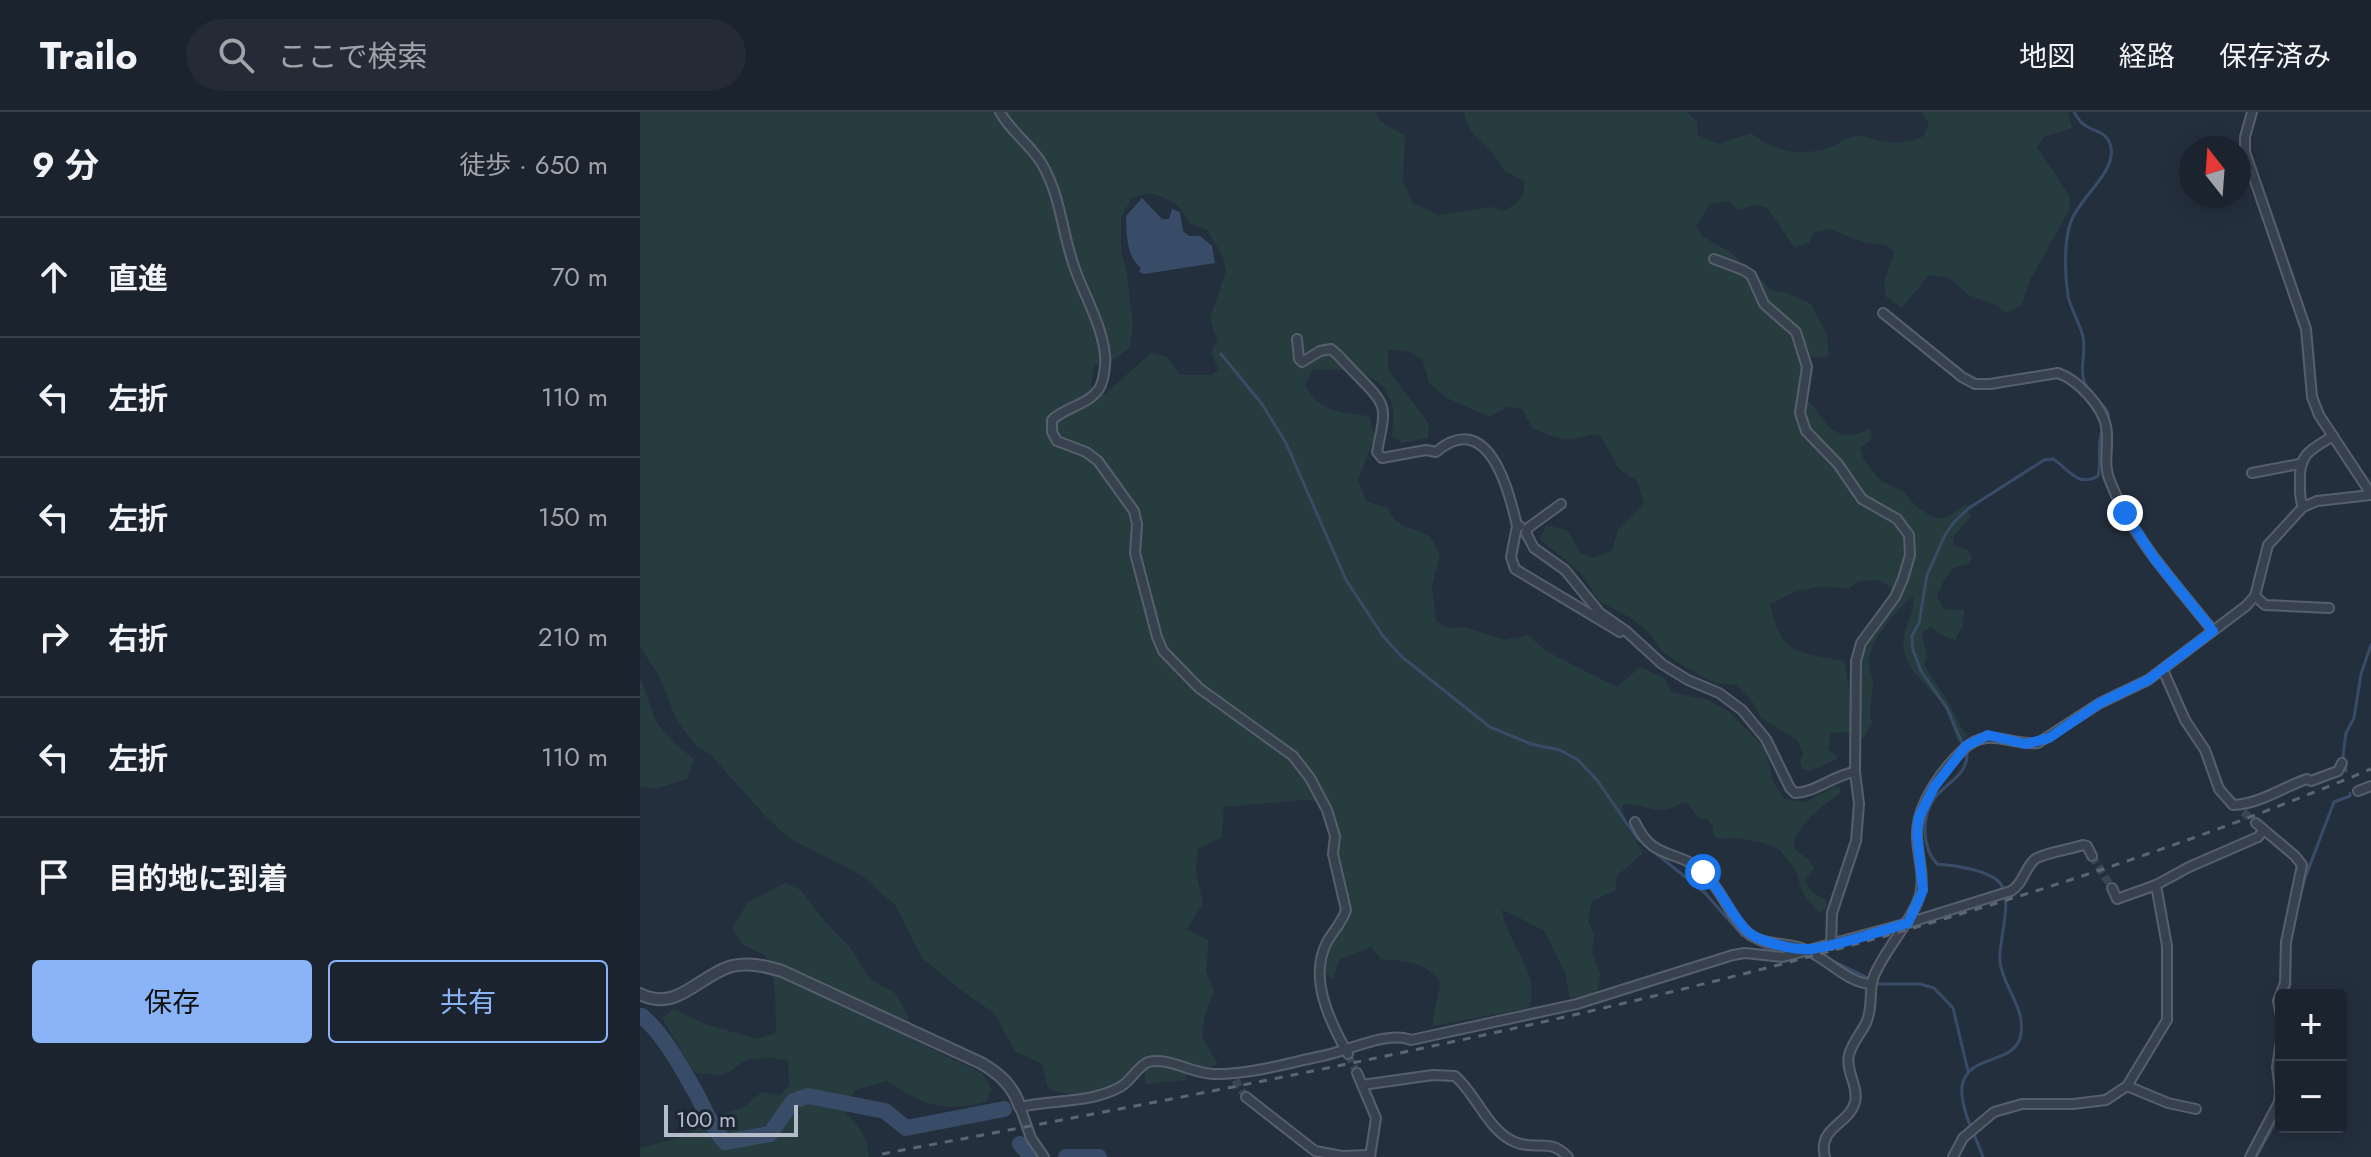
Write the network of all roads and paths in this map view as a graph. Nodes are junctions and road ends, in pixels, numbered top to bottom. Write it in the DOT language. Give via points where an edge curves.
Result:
graph roads {
  1 [pos="1000,112"];
  2 [pos="2252,112"];
  3 [pos="1714,259"];
  4 [pos="1883,313"];
  5 [pos="1297,339"];
  6 [pos="2333,436"];
  7 [pos="2299,464"];
  8 [pos="2252,473"];
  9 [pos="2371,495"];
  10 [pos="1561,504"];
  11 [pos="2303,507"];
  12 [pos="1517,526"];
  13 [pos="1528,528"];
  14 [pos="2255,596"];
  15 [pos="2329,608"];
  16 [pos="2213,631"];
  17 [pos="1638,642"];
  18 [pos="2163,670"];
  19 [pos="2342,763"];
  20 [pos="1855,772"];
  21 [pos="2371,786"];
  22 [pos="2358,791"];
  23 [pos="1635,822"];
  24 [pos="2256,823"];
  25 [pos="2264,830"];
  26 [pos="2092,856"];
  27 [pos="2156,885"];
  28 [pos="2112,888"];
  29 [pos="1908,923"];
  30 [pos="1831,945"];
  31 [pos="1808,950"];
  32 [pos="1871,984"];
  33 [pos="2283,989"];
  34 [pos="640,994"];
  35 [pos="1347,1053"];
  36 [pos="2278,1061"];
  37 [pos="1357,1073"];
  38 [pos="1362,1085"];
  39 [pos="2127,1086"];
  40 [pos="1246,1097"];
  41 [pos="1020,1107"];
  42 [pos="2196,1109"];
  43 [pos="1370,1156"];
  44 [pos="1044,1157"];
  45 [pos="1568,1157"];
  46 [pos="1825,1157"];
  47 [pos="1953,1157"];
  48 [pos="2250,1157"];
  1 -- 35 [label="street" via="1054,187 1063,231 1105,356 1100,386 1085,401 1060,412 1052,420 1052,432 1057,441 1098,461 1134,511 1135,553 1163,651 1199,688 1293,756 1327,810 1346,910 1323,953 1321,985 1325,1007"];
  2 -- 6 [label="street" via="2245,152 2302,314 2312,397"];
  3 -- 20 [label="street" via="1751,275 1764,304 1796,332 1807,367 1800,413 1806,431 1862,499 1897,519 1909,535 1903,579 1861,643 1856,661"];
  4 -- 16 [label="street" via="1975,384 2058,373 2079,386 2105,423 2108,478 2125,513"];
  5 -- 12 [label="street" via="1302,362 1331,349 1381,400 1377,452 1382,458 1436,452 1458,440 1469,440 1494,456"];
  6 -- 7 [label="street"];
  6 -- 9 [label="street"];
  7 -- 8 [label="street"];
  7 -- 11 [label="street"];
  9 -- 11 [label="street"];
  10 -- 13 [label="street"];
  11 -- 14 [label="street" via="2268,545"];
  12 -- 13 [label="street"];
  12 -- 17 [label="street" via="1511,557 1515,569"];
  13 -- 17 [label="street" via="1534,548 1565,570 1600,613"];
  14 -- 15 [label="street" via="2265,605"];
  14 -- 16 [label="street"];
  16 -- 18 [label="street"];
  17 -- 20 [label="street" via="1662,664 1742,710 1766,739 1795,793"];
  18 -- 19 [label="street" via="2219,789 2233,805 2242,808 2292,784 2338,771"];
  18 -- 29 [label="street" via="2038,743 1988,735 1966,746 1934,787 1919,817 1923,890"];
  20 -- 30 [label="street" via="1856,841 1832,913"];
  21 -- 22 [label="street"];
  23 -- 31 [label="street" via="1659,852 1691,862 1716,884 1751,935"];
  24 -- 25 [label="street"];
  25 -- 27 [label="street"];
  25 -- 33 [label="street" via="2302,865"];
  26 -- 29 [label="street" via="2083,845 2038,858 2011,891"];
  27 -- 28 [label="street" via="2117,899"];
  27 -- 39 [label="street" via="2167,946 2167,1020"];
  29 -- 30 [label="street"];
  29 -- 32 [label="street"];
  30 -- 31 [label="street"];
  31 -- 32 [label="street" via="1856,981"];
  31 -- 35 [label="street" via="1783,957 1733,955 1577,1004 1411,1040 1399,1036"];
  32 -- 46 [label="street" via="1872,1005 1848,1057 1855,1103 1825,1138"];
  34 -- 41 [label="street" via="673,999 734,966 782,971 981,1063 1009,1084"];
  35 -- 41 [label="street" via="1234,1076 1158,1060 1140,1066 1130,1080 1108,1092"];
  36 -- 48 [label="street" via="2279,1102"];
  37 -- 38 [label="street"];
  38 -- 43 [label="street" via="1376,1118"];
  38 -- 45 [label="street" via="1455,1076 1499,1132 1524,1145 1554,1146"];
  39 -- 42 [label="street"];
  39 -- 47 [label="street" via="2106,1100 2022,1104 1994,1112 1969,1133"];
  40 -- 43 [label="street" via="1315,1151"];
  41 -- 44 [label="street"];
}
